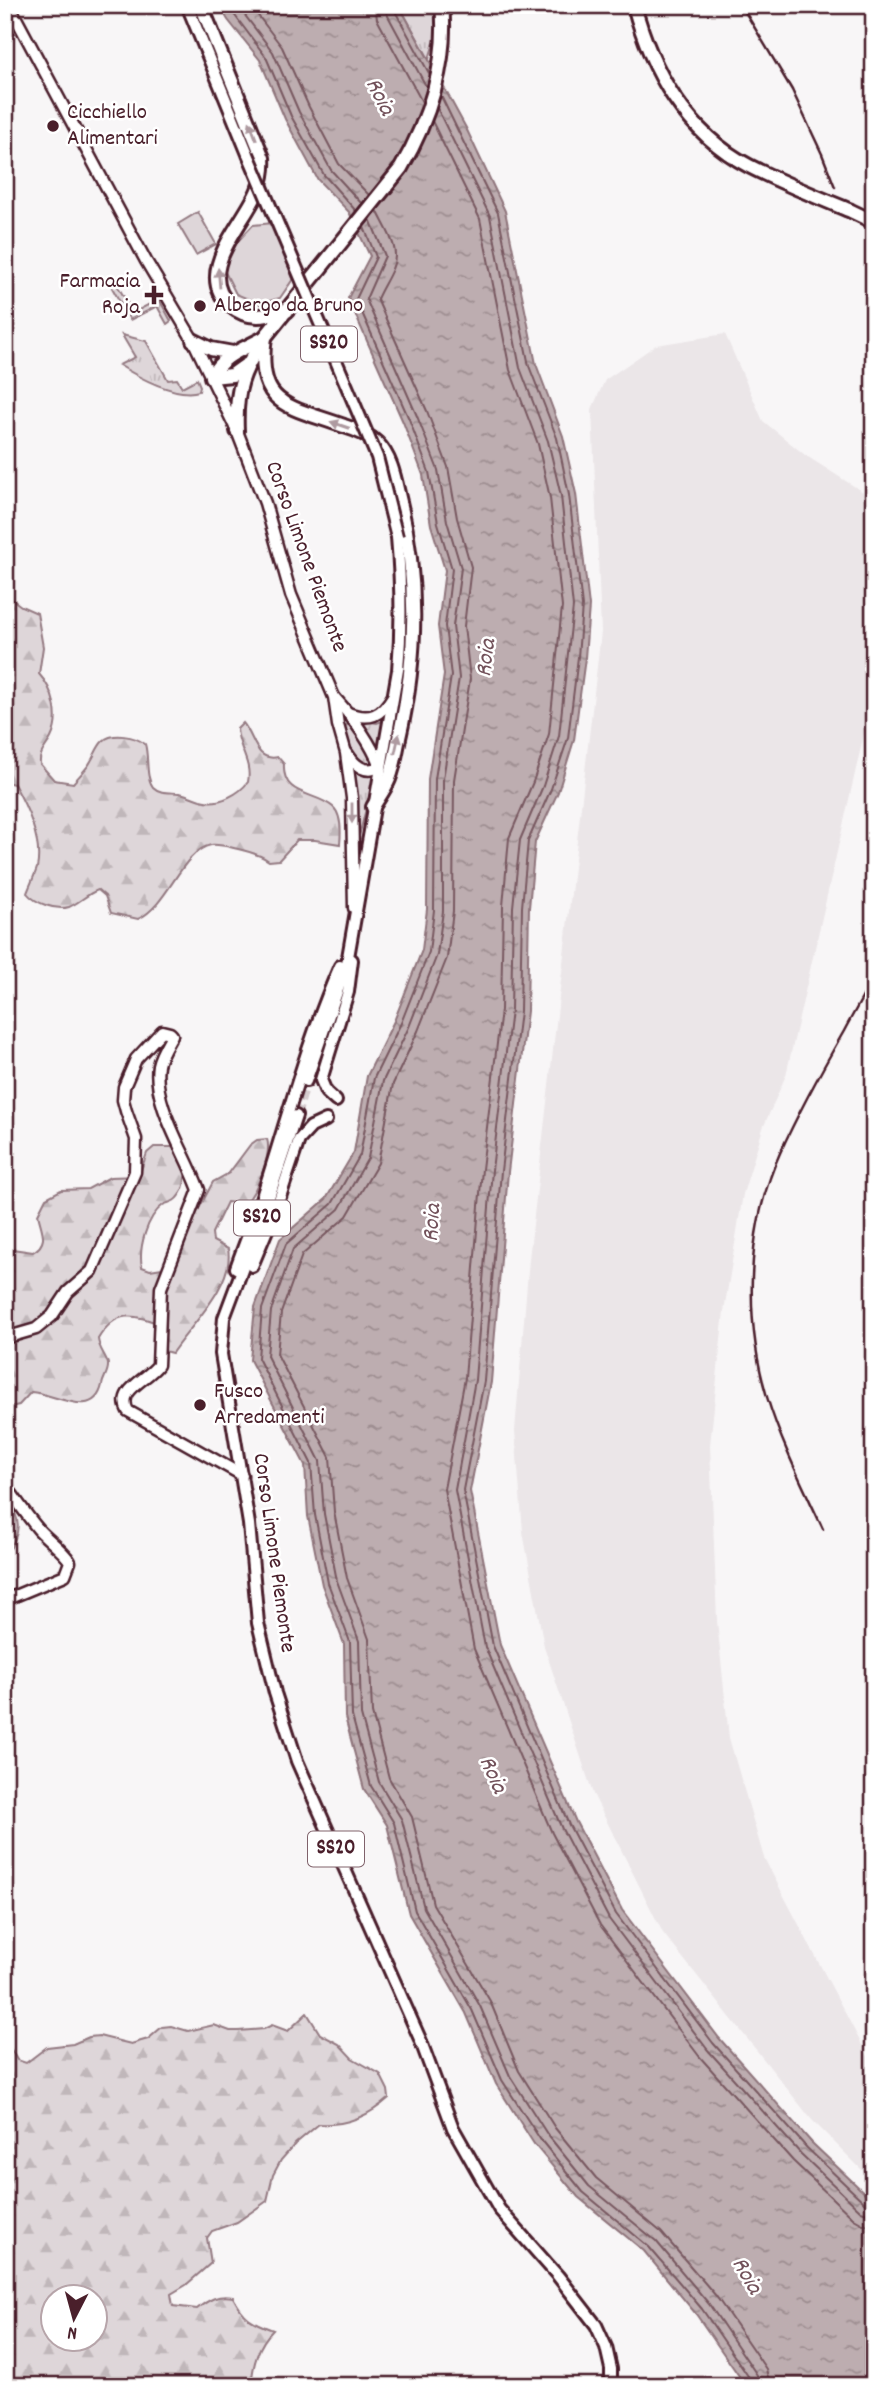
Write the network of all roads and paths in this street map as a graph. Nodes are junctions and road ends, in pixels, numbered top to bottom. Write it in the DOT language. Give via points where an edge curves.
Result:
graph roads {
  1 [pos="9,5"];
  2 [pos="187,5"];
  3 [pos="201,5"];
  4 [pos="442,5"];
  5 [pos="634,5"];
  6 [pos="874,222"];
  7 [pos="291,306"];
  8 [pos="265,337"];
  9 [pos="193,341"];
  10 [pos="233,353"];
  11 [pos="247,364"];
  12 [pos="211,377"];
  13 [pos="237,431"];
  14 [pos="394,696"];
  15 [pos="334,697"];
  16 [pos="347,712"];
  17 [pos="346,753"];
  18 [pos="380,766"];
  19 [pos="373,807"];
  20 [pos="354,916"];
  21 [pos="351,936"];
  22 [pos="306,1081"];
  23 [pos="336,1101"];
  24 [pos="296,1116"];
  25 [pos="326,1120"];
  26 [pos="224,1318"];
  27 [pos="5,1338"];
  28 [pos="242,1475"];
  29 [pos="5,1484"];
  30 [pos="5,1600"];
  31 [pos="611,2386"];
  1 -- 9 [label="main road"];
  2 -- 14 [label="main road, SS20, bridge" via="377,457 397,537 402,629"];
  7 -- 3 [label="highway, one-way" via="251,317 221,295 218,263 264,170"];
  4 -- 7 [label="highway" via="438,70 430,107 414,146 401,169"];
  5 -- 6 [label="highway, bridge" via="647,49 664,82 708,135 748,165"];
  7 -- 8 [label="highway"];
  8 -- 10 [label="highway"];
  8 -- 11 [label="highway"];
  19 -- 8 [label="highway, one-way" via="389,779 411,672 414,581 404,518 393,472 376,442 288,405 267,386 263,376"];
  9 -- 10 [label="highway"];
  9 -- 12 [label="main road"];
  10 -- 12 [label="highway"];
  11 -- 12 [label="highway" via="232,375"];
  11 -- 13 [label="highway" via="238,391"];
  12 -- 13 [label="main road, Corso Limone Piemonte"];
  13 -- 15 [label="main road, Corso Limone Piemonte" via="265,503 291,595"];
  14 -- 16 [label="main road" via="377,715"];
  14 -- 18 [label="main road, SS20"];
  15 -- 16 [label="main road, Corso Limone Piemonte"];
  15 -- 17 [label="main road, Corso Limone Piemonte"];
  16 -- 18 [label="main road, Corso Limone Piemonte"];
  17 -- 18 [label="main road" via="363,769"];
  17 -- 20 [label="main road, Corso Limone Piemonte, one-way" via="352,798"];
  18 -- 19 [label="main road, Corso Limone Piemonte / SS20"];
  19 -- 20 [label="main road, Corso Limone Piemonte / SS20"];
  20 -- 21 [label="main road, Corso Limone Piemonte / SS20"];
  21 -- 22 [label="main road, Corso Limone Piemonte / SS20"];
  21 -- 23 [label="main road" via="348,992 321,1080"];
  21 -- 26 [label="main road" via="292,1096 262,1198 225,1298"];
  24 -- 26 [label="main road, Corso Limone Piemonte / SS20"];
  25 -- 26 [label="main road" via="299,1140 243,1287"];
  26 -- 28 [label="main road, Corso Limone Piemonte / SS20" via="221,1354"];
  27 -- 28 [label="main road" via="36,1329 92,1270 135,1172 136,1139 123,1100 124,1087 136,1059 162,1031 170,1032 158,1062 161,1102 199,1190 161,1287 158,1365 124,1402 128,1411"];
  28 -- 31 [label="main road, Corso Limone Piemonte / SS20" via="258,1623 297,1760 420,2039 453,2128 499,2209 596,2325 606,2347"];
  29 -- 30 [label="main road" via="70,1562 65,1575"];
}
